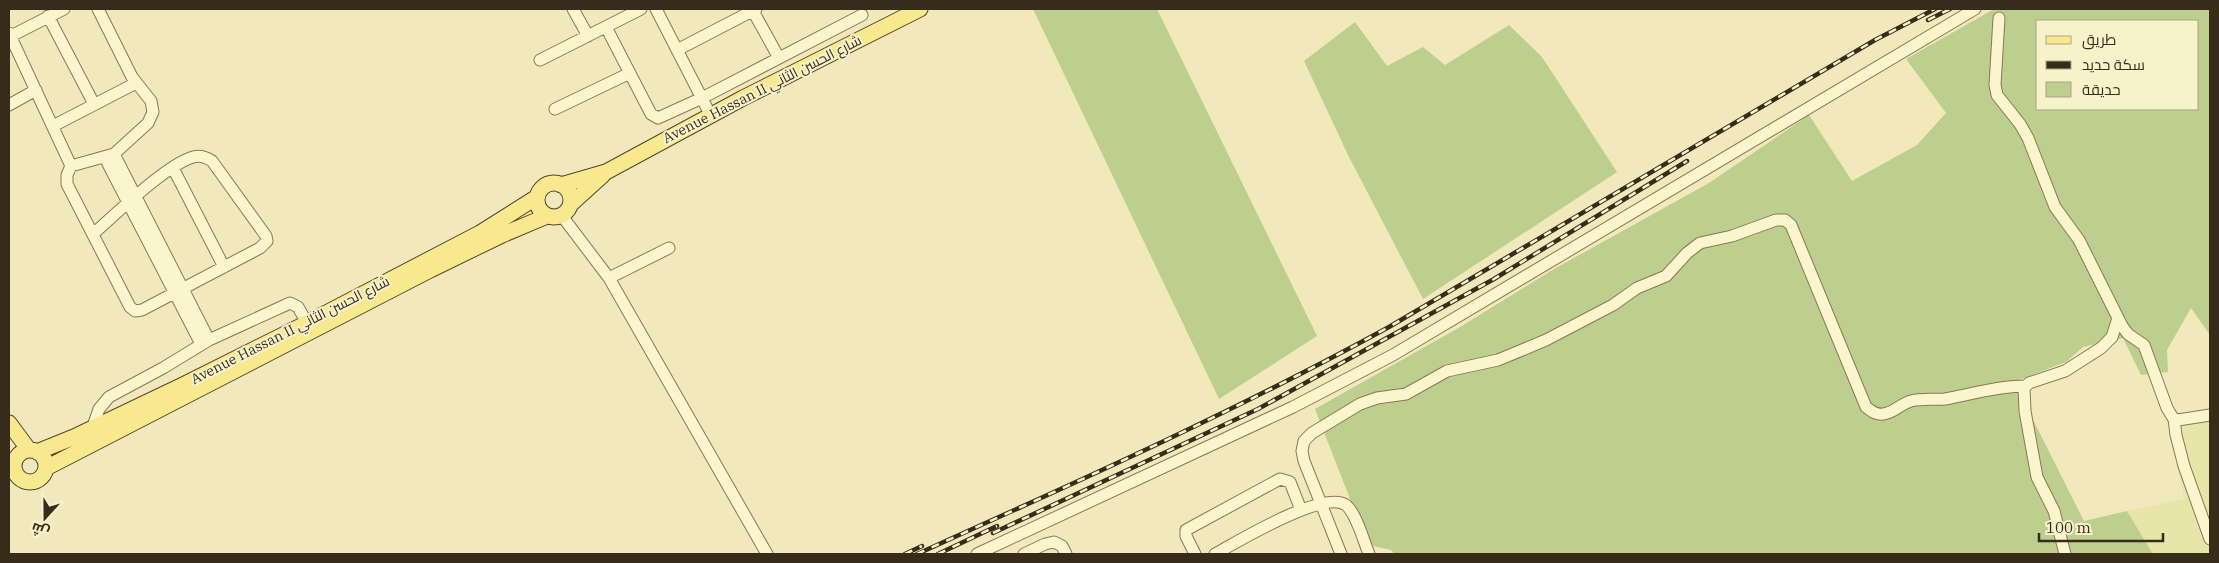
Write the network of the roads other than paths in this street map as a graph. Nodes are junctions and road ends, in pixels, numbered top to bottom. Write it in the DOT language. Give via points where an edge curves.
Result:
graph roads {
  1 [pos="64,9"];
  2 [pos="98,9"];
  3 [pos="573,9"];
  4 [pos="641,9"];
  5 [pos="656,9"];
  6 [pos="920,9"];
  7 [pos="1975,9"];
  8 [pos="754,10"];
  9 [pos="862,15"];
  10 [pos="48,16"];
  11 [pos="1999,18"];
  12 [pos="606,27"];
  13 [pos="9,36"];
  14 [pos="588,36"];
  15 [pos="677,50"];
  16 [pos="790,53"];
  17 [pos="779,58"];
  18 [pos="540,60"];
  19 [pos="798,70"];
  20 [pos="630,73"];
  21 [pos="136,83"];
  22 [pos="36,90"];
  23 [pos="702,98"];
  24 [pos="94,104"];
  25 [pos="9,105"];
  26 [pos="555,109"];
  27 [pos="711,116"];
  28 [pos="53,126"];
  29 [pos="110,156"];
  30 [pos="71,166"];
  31 [pos="174,168"];
  32 [pos="606,172"];
  33 [pos="561,185"];
  34 [pos="537,197"];
  35 [pos="133,200"];
  36 [pos="560,212"];
  37 [pos="93,234"];
  38 [pos="669,248"];
  39 [pos="224,267"];
  40 [pos="609,278"];
  41 [pos="179,291"];
  42 [pos="2118,318"];
  43 [pos="307,323"];
  44 [pos="205,342"];
  45 [pos="2026,386"];
  46 [pos="2210,415"];
  47 [pos="2174,419"];
  48 [pos="9,424"];
  49 [pos="92,429"];
  50 [pos="9,438"];
  51 [pos="33,451"];
  52 [pos="46,468"];
  53 [pos="14,472"];
  54 [pos="1322,503"];
  55 [pos="1302,510"];
  56 [pos="2210,539"];
  57 [pos="766,554"];
  58 [pos="977,554"];
  59 [pos="1024,554"];
  60 [pos="1066,554"];
  61 [pos="1195,554"];
  62 [pos="1215,554"];
  63 [pos="1341,554"];
  64 [pos="1369,554"];
  65 [pos="2065,554"];
  1 -- 10 [label="street"];
  2 -- 21 [label="street"];
  3 -- 14 [label="street"];
  4 -- 12 [label="street"];
  5 -- 15 [label="street"];
  6 -- 19 [label="main road, Avenue Hassan II شارع الحسن الثاني"];
  7 -- 58 [label="street" via="1393,355 1293,407"];
  8 -- 15 [label="street"];
  8 -- 17 [label="street"];
  9 -- 16 [label="street"];
  10 -- 13 [label="street"];
  10 -- 24 [label="street"];
  11 -- 42 [label="street" via="1994,85 1997,95 2028,138 2055,207 2079,240"];
  12 -- 14 [label="street"];
  12 -- 20 [label="street"];
  13 -- 22 [label="street"];
  14 -- 18 [label="street"];
  15 -- 23 [label="street"];
  16 -- 17 [label="street"];
  16 -- 19 [label="street"];
  17 -- 23 [label="street"];
  19 -- 27 [label="main road, Avenue Hassan II شارع الحسن الثاني"];
  20 -- 23 [label="street" via="656,118"];
  20 -- 26 [label="street"];
  21 -- 24 [label="street"];
  21 -- 29 [label="street" via="151,101 152,116"];
  22 -- 25 [label="street"];
  22 -- 28 [label="street"];
  23 -- 27 [label="street"];
  24 -- 28 [label="street"];
  27 -- 32 [label="main road, Avenue Hassan II شارع الحسن الثاني"];
  28 -- 30 [label="street"];
  29 -- 30 [label="street"];
  29 -- 35 [label="street"];
  30 -- 37 [label="street" via="67,184"];
  31 -- 35 [label="street"];
  31 -- 39 [label="street"];
  31 -- 39 [label="street" via="193,157 203,156 212,160 266,236 263,246"];
  32 -- 33 [label="main road, Avenue Hassan II شارع الحسن الثاني"];
  32 -- 36 [label="main road, Avenue Hassan II شارع الحسن الثاني"];
  33 -- 34 [label="main road" via="546,185"];
  33 -- 36 [label="main road" via="571,196"];
  34 -- 36 [label="main road" via="541,212"];
  34 -- 43 [label="main road, Avenue Hassan II شارع الحسن الثاني" via="480,233"];
  35 -- 37 [label="street"];
  35 -- 41 [label="street"];
  36 -- 40 [label="street"];
  36 -- 52 [label="main road, Avenue Hassan II شارع الحسن الثاني" via="502,235 430,270"];
  37 -- 41 [label="street" via="132,309 142,310"];
  38 -- 40 [label="street"];
  39 -- 41 [label="street"];
  40 -- 57 [label="street"];
  41 -- 44 [label="street"];
  42 -- 45 [label="street" via="2112,337 2095,352 2065,371"];
  42 -- 47 [label="street" via="2128,334 2144,345"];
  43 -- 44 [label="street" via="298,307 290,303"];
  43 -- 49 [label="main road, Avenue Hassan II شارع الحسن الثاني"];
  44 -- 49 [label="street" via="109,397 99,408"];
  45 -- 54 [label="street" via="1912,401 1894,412 1873,413 1866,407 1791,225 1785,220 1776,220 1732,236 1700,243 1666,276 1637,288 1613,305 1546,340 1498,360 1447,371 1406,394 1368,401 1312,433 1304,442 1302,451"];
  45 -- 65 [label="street" via="2024,405 2037,477 2054,511"];
  46 -- 47 [label="street"];
  47 -- 56 [label="street" via="2184,466"];
  48 -- 51 [label="main road"];
  49 -- 51 [label="main road, Avenue Hassan II شارع الحسن الثاني"];
  50 -- 53 [label="main road"];
  51 -- 52 [label="main road" via="44,458"];
  51 -- 53 [label="main road, Avenue Hassan II شارع الحسن الثاني" via="21,453"];
  52 -- 53 [label="main road, Avenue Hassan II شارع الحسن الثاني" via="34,481"];
  54 -- 55 [label="street"];
  54 -- 63 [label="street"];
  54 -- 64 [label="street" via="1334,501 1347,506"];
  55 -- 61 [label="street" via="1290,482 1280,479 1186,530"];
  55 -- 62 [label="street"];
  59 -- 60 [label="street" via="1054,542 1062,546"];
}
